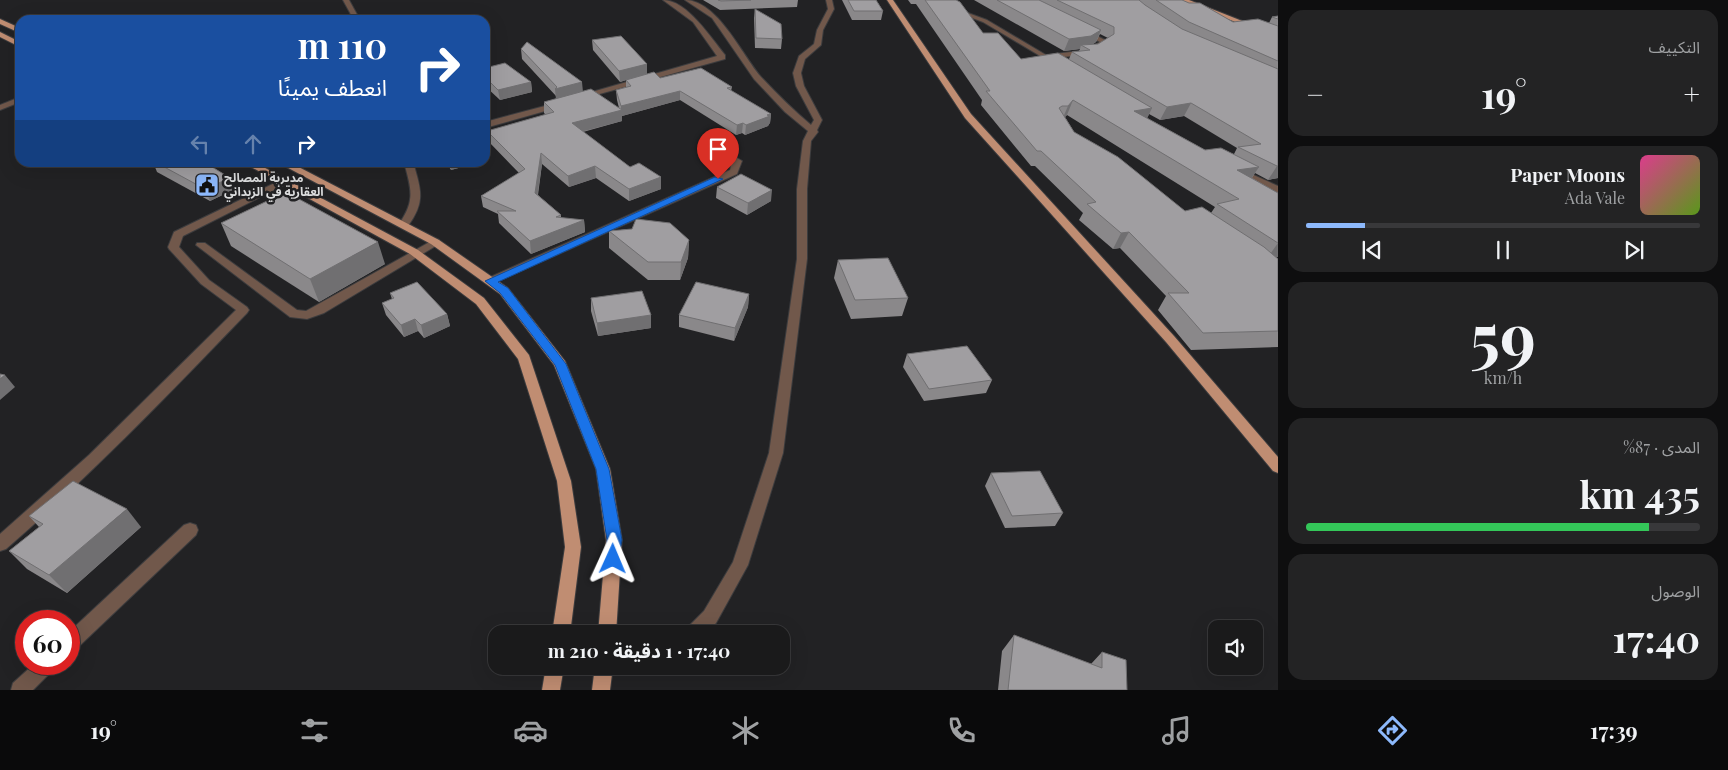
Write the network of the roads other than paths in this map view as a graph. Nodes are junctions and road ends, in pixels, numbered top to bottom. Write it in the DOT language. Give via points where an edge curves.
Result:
graph roads {
  1 [pos="346,0"];
  2 [pos="666,0"];
  3 [pos="688,0"];
  4 [pos="829,0"];
  5 [pos="890,0"];
  6 [pos="927,0"];
  7 [pos="1180,1"];
  8 [pos="354,15"];
  9 [pos="0,21"];
  10 [pos="15,28"];
  11 [pos="1078,29"];
  12 [pos="0,34"];
  13 [pos="1278,37"];
  14 [pos="15,42"];
  15 [pos="1044,57"];
  16 [pos="1061,67"];
  17 [pos="15,101"];
  18 [pos="0,108"];
  19 [pos="490,124"];
  20 [pos="814,132"];
  21 [pos="737,162"];
  22 [pos="255,167"];
  23 [pos="291,167"];
  24 [pos="409,167"];
  25 [pos="1232,168"];
  26 [pos="283,182"];
  27 [pos="1276,190"];
  28 [pos="404,224"];
  29 [pos="435,242"];
  30 [pos="200,245"];
  31 [pos="414,252"];
  32 [pos="490,281"];
  33 [pos="1278,467"];
  34 [pos="190,530"];
  35 [pos="0,544"];
  36 [pos="562,625"];
  37 [pos="608,625"];
  38 [pos="702,625"];
  39 [pos="80,634"];
  40 [pos="36,675"];
  41 [pos="554,675"];
  42 [pos="603,675"];
  43 [pos="20,690"];
  44 [pos="551,690"];
  45 [pos="601,690"];
  1 -- 8 [label="street"];
  2 -- 19 [label="street" via="695,21 722,57"];
  3 -- 20 [label="street" via="714,17 757,77"];
  4 -- 20 [label="street" via="831,9 820,30 817,45 802,58 797,73 800,86 818,120"];
  5 -- 33 [label="main road" via="968,116 1170,339"];
  6 -- 15 [label="street" via="985,21"];
  7 -- 13 [label="main road"];
  9 -- 10 [label="main road"];
  11 -- 15 [label="street" via="1105,42 1089,52"];
  12 -- 14 [label="main road"];
  15 -- 16 [label="street"];
  17 -- 18 [label="street"];
  20 -- 38 [label="street" via="807,141 802,189 802,259 776,453 740,565"];
  21 -- 32 [label="street" via="734,172"];
  22 -- 26 [label="main road"];
  23 -- 28 [label="main road"];
  24 -- 28 [label="street" via="417,199 414,212"];
  25 -- 27 [label="street"];
  26 -- 31 [label="main road"];
  26 -- 35 [label="street" via="178,234 173,247 206,282 243,310 144,410"];
  28 -- 29 [label="main road"];
  29 -- 31 [label="street"];
  29 -- 32 [label="main road"];
  30 -- 31 [label="street" via="294,314 307,315"];
  31 -- 36 [label="main road" via="480,301 524,358 564,481 573,547"];
  32 -- 37 [label="main road" via="504,291 560,364 603,469 614,540"];
  34 -- 39 [label="street"];
  40 -- 43 [label="street"];
  41 -- 44 [label="main road"];
  42 -- 45 [label="main road"];
}
